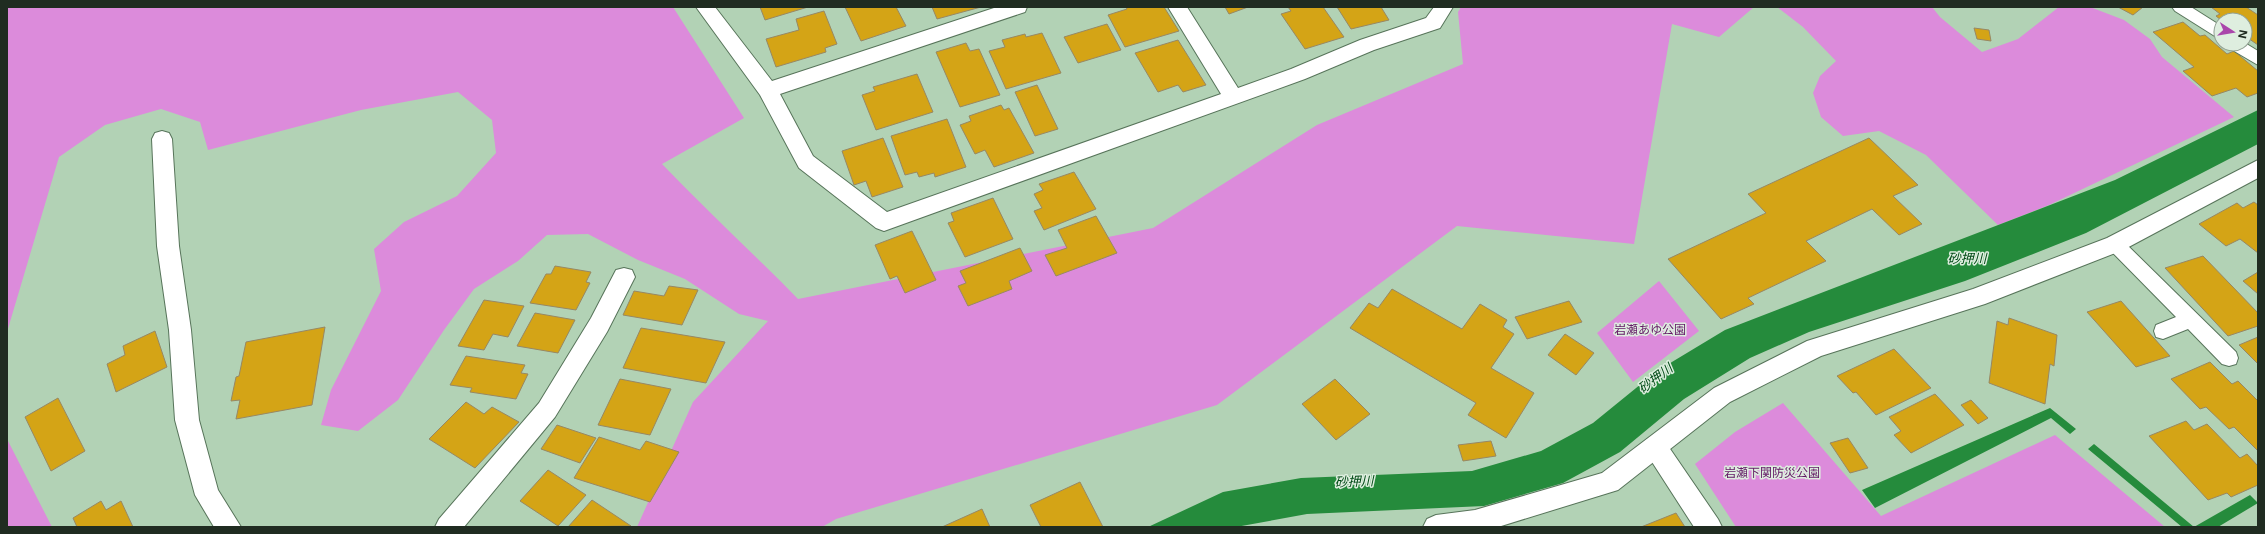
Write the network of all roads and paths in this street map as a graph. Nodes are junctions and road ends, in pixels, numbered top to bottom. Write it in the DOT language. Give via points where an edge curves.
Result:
graph roads {
  1 [pos="705,7"];
  2 [pos="1018,7"];
  3 [pos="1178,7"];
  4 [pos="1444,7"];
  5 [pos="2187,9"];
  6 [pos="2213,28"];
  7 [pos="2247,52"];
  8 [pos="2258,59"];
  9 [pos="768,90"];
  10 [pos="1233,96"];
  11 [pos="162,139"];
  12 [pos="2258,168"];
  13 [pos="2115,244"];
  14 [pos="624,277"];
  15 [pos="2190,320"];
  16 [pos="2163,331"];
  17 [pos="2229,358"];
  18 [pos="1655,448"];
  19 [pos="1458,526"];
  20 [pos="228,527"];
  21 [pos="448,527"];
  22 [pos="1436,527"];
  23 [pos="1709,527"];
  1 -- 9 [label="street"];
  2 -- 9 [label="street"];
  3 -- 10 [label="street"];
  4 -- 10 [label="street" via="1433,23"];
  5 -- 6 [label="lane"];
  7 -- 8 [label="lane"];
  9 -- 10 [label="street" via="806,162 884,222"];
  11 -- 20 [label="street" via="168,246 180,330 187,420 207,495"];
  12 -- 13 [label="street"];
  13 -- 15 [label="lane"];
  13 -- 18 [label="street" via="1977,296 1815,348 1722,394"];
  14 -- 21 [label="street" via="599,325 547,410"];
  15 -- 16 [label="lane"];
  15 -- 17 [label="lane"];
  18 -- 19 [label="street" via="1609,482"];
  18 -- 23 [label="street"];
  19 -- 22 [label="street"];
}
